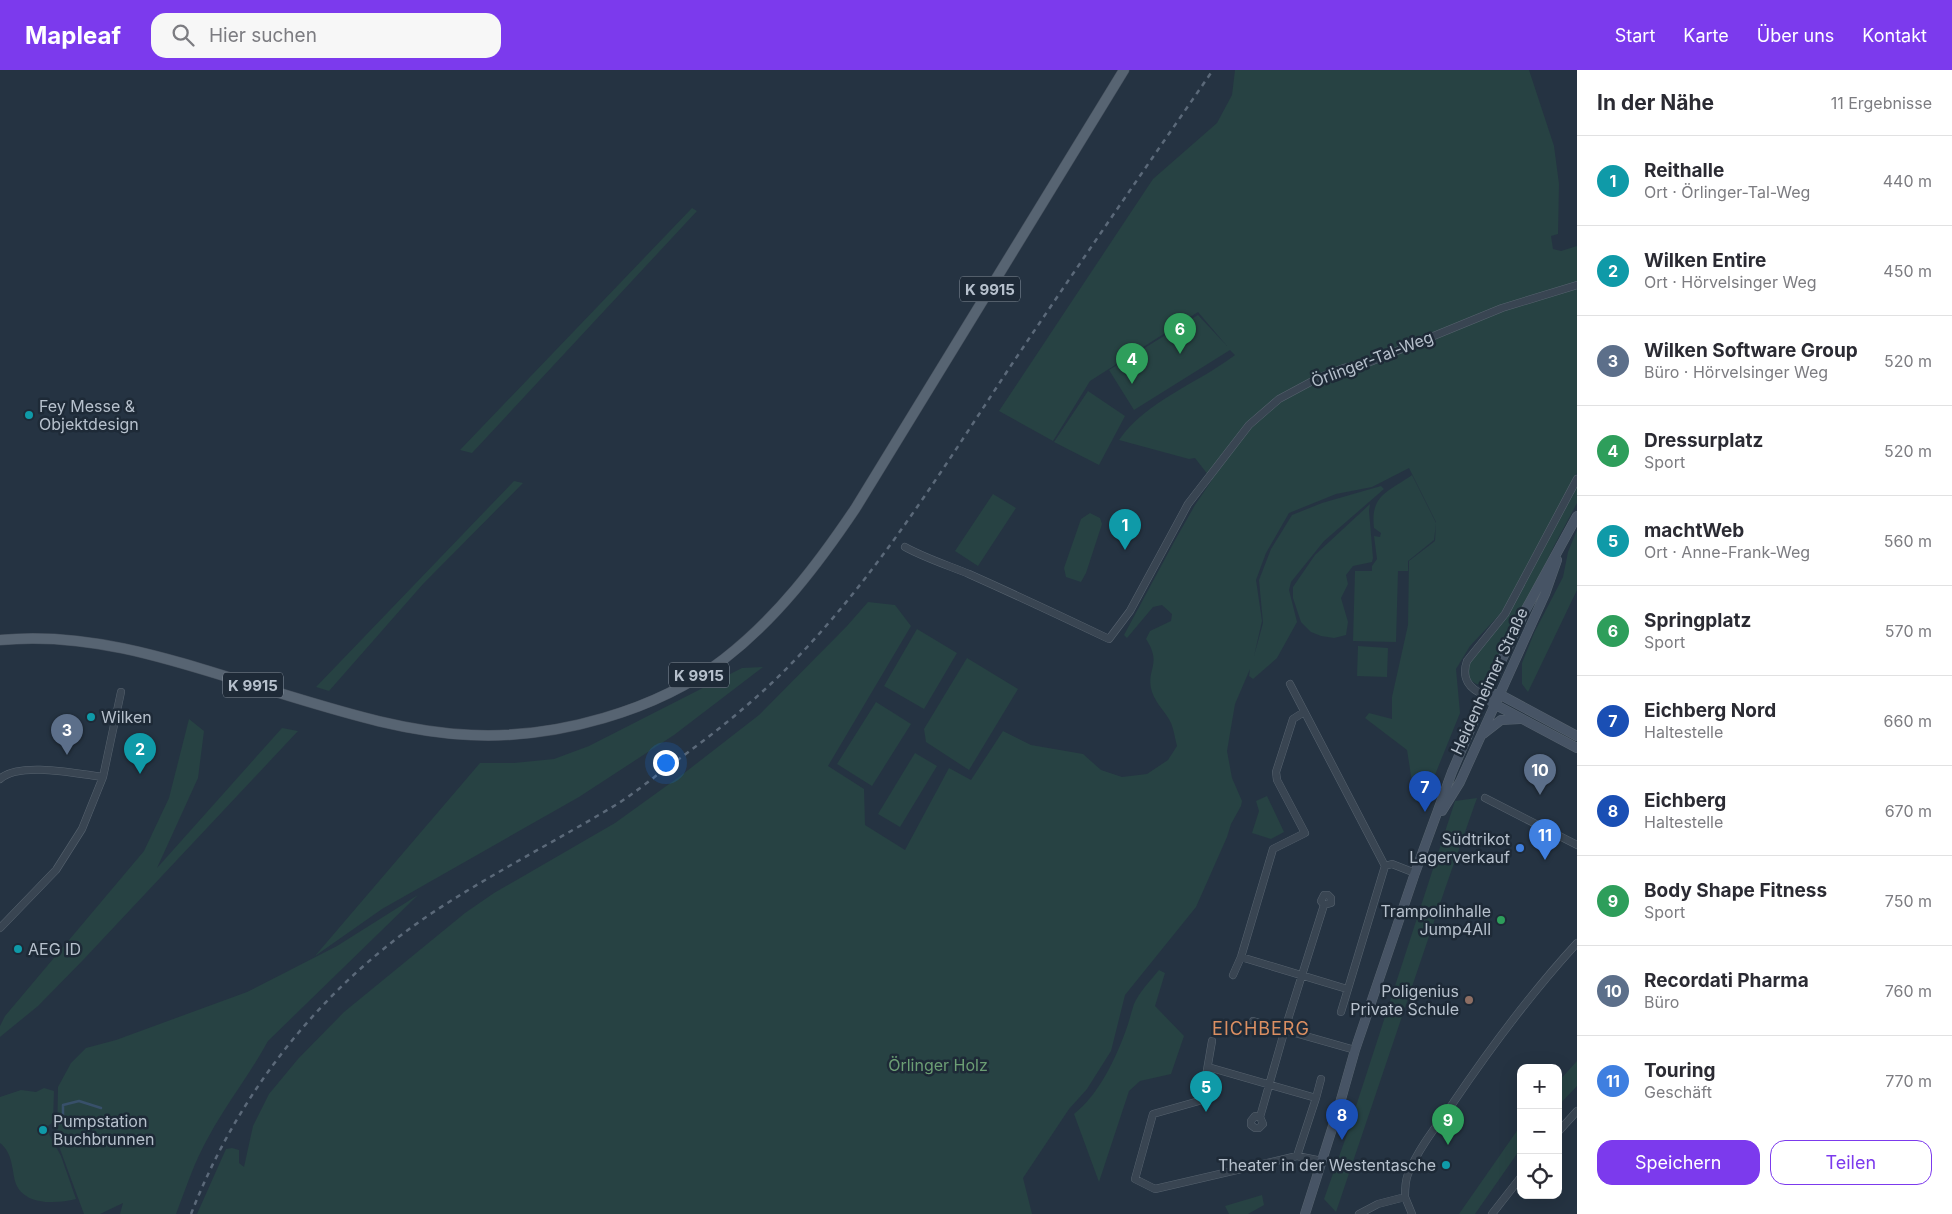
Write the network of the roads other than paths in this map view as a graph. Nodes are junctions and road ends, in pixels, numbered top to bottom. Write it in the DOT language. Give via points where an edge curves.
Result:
graph roads {
  1 [pos="1124,70"];
  2 [pos="1577,285"];
  3 [pos="1577,479"];
  4 [pos="1577,516"];
  5 [pos="905,548"];
  6 [pos="1560,550"];
  7 [pos="0,640"];
  8 [pos="1507,678"];
  9 [pos="1290,684"];
  10 [pos="121,692"];
  11 [pos="1499,694"];
  12 [pos="1485,695"];
  13 [pos="1494,704"];
  14 [pos="1524,707"];
  15 [pos="1304,712"];
  16 [pos="1523,720"];
  17 [pos="1577,736"];
  18 [pos="1479,738"];
  19 [pos="1577,748"];
  20 [pos="103,777"];
  21 [pos="0,779"];
  22 [pos="1485,798"];
  23 [pos="1436,820"];
  24 [pos="1577,845"];
  25 [pos="1386,866"];
  26 [pos="1415,873"];
  27 [pos="1324,905"];
  28 [pos="0,928"];
  29 [pos="1577,943"];
  30 [pos="1240,958"];
  31 [pos="1233,976"];
  32 [pos="1301,976"];
  33 [pos="1347,989"];
  34 [pos="1341,1012"];
  35 [pos="1252,1021"];
  36 [pos="1285,1029"];
  37 [pos="1212,1041"];
  38 [pos="1355,1050"];
  39 [pos="1208,1067"];
  40 [pos="1321,1079"];
  41 [pos="1269,1085"];
  42 [pos="1316,1098"];
  43 [pos="1577,1111"];
  44 [pos="1260,1117"];
  45 [pos="1562,1128"];
  46 [pos="1298,1156"];
  47 [pos="1322,1161"];
  48 [pos="1517,1182"];
  49 [pos="1405,1196"];
  50 [pos="1305,1214"];
  51 [pos="1359,1214"];
  52 [pos="1412,1214"];
  53 [pos="1492,1214"];
  1 -- 7 [label="main road, K 9915" via="842,529 776,611 722,660 688,682 614,715 548,731 470,735 360,717 135,650 89,641"];
  2 -- 5 [label="street, Örlinger-Tal-Weg" via="1502,308 1370,362 1344,368 1279,399 1249,425 1188,504 1130,611 1109,639"];
  3 -- 12 [label="street" via="1506,614 1467,661 1466,679 1475,691"];
  4 -- 6 [label="main road, Heidenheimer Straße"];
  6 -- 8 [label="main road, Heidenheimer Straße" via="1545,594"];
  6 -- 12 [label="main road, Heidenheimer Straße" via="1525,611"];
  8 -- 11 [label="main road, Heidenheimer Straße"];
  8 -- 14 [label="main road" via="1508,690"];
  9 -- 15 [label="street"];
  10 -- 20 [label="street"];
  11 -- 12 [label="main road"];
  11 -- 13 [label="main road, Heidenheimer Straße"];
  11 -- 14 [label="main road"];
  12 -- 13 [label="main road"];
  12 -- 23 [label="main road, Heidenheimer Straße" via="1452,772"];
  13 -- 16 [label="main road"];
  13 -- 18 [label="main road, Heidenheimer Straße"];
  14 -- 17 [label="main road"];
  15 -- 25 [label="street"];
  15 -- 30 [label="street" via="1293,719 1276,772 1277,780 1305,833 1273,849"];
  16 -- 18 [label="main road" via="1501,720"];
  16 -- 19 [label="main road"];
  18 -- 23 [label="main road, Heidenheimer Straße" via="1456,788"];
  20 -- 21 [label="street" via="48,769 30,770"];
  20 -- 28 [label="street" via="82,829 56,870"];
  22 -- 24 [label="street"];
  23 -- 26 [label="main road, Heidenheimer Straße"];
  25 -- 26 [label="street" via="1392,864"];
  25 -- 33 [label="street"];
  26 -- 38 [label="main road, Heidenheimer Straße"];
  27 -- 32 [label="street"];
  29 -- 49 [label="street" via="1489,1051 1432,1132 1408,1172"];
  30 -- 31 [label="street"];
  30 -- 32 [label="street"];
  32 -- 33 [label="street"];
  32 -- 36 [label="street"];
  33 -- 34 [label="street"];
  35 -- 36 [label="street"];
  36 -- 38 [label="street"];
  36 -- 41 [label="street"];
  37 -- 39 [label="street"];
  38 -- 47 [label="main road, Heidenheimer Straße"];
  39 -- 41 [label="street"];
  39 -- 46 [label="street" via="1199,1101 1153,1114 1135,1179 1155,1189"];
  40 -- 42 [label="street"];
  41 -- 42 [label="street"];
  41 -- 44 [label="street"];
  42 -- 46 [label="street"];
  43 -- 45 [label="street"];
  46 -- 47 [label="street"];
  47 -- 50 [label="main road, Heidenheimer Straße"];
  48 -- 53 [label="street"];
  49 -- 51 [label="street"];
  49 -- 52 [label="street"];
}
